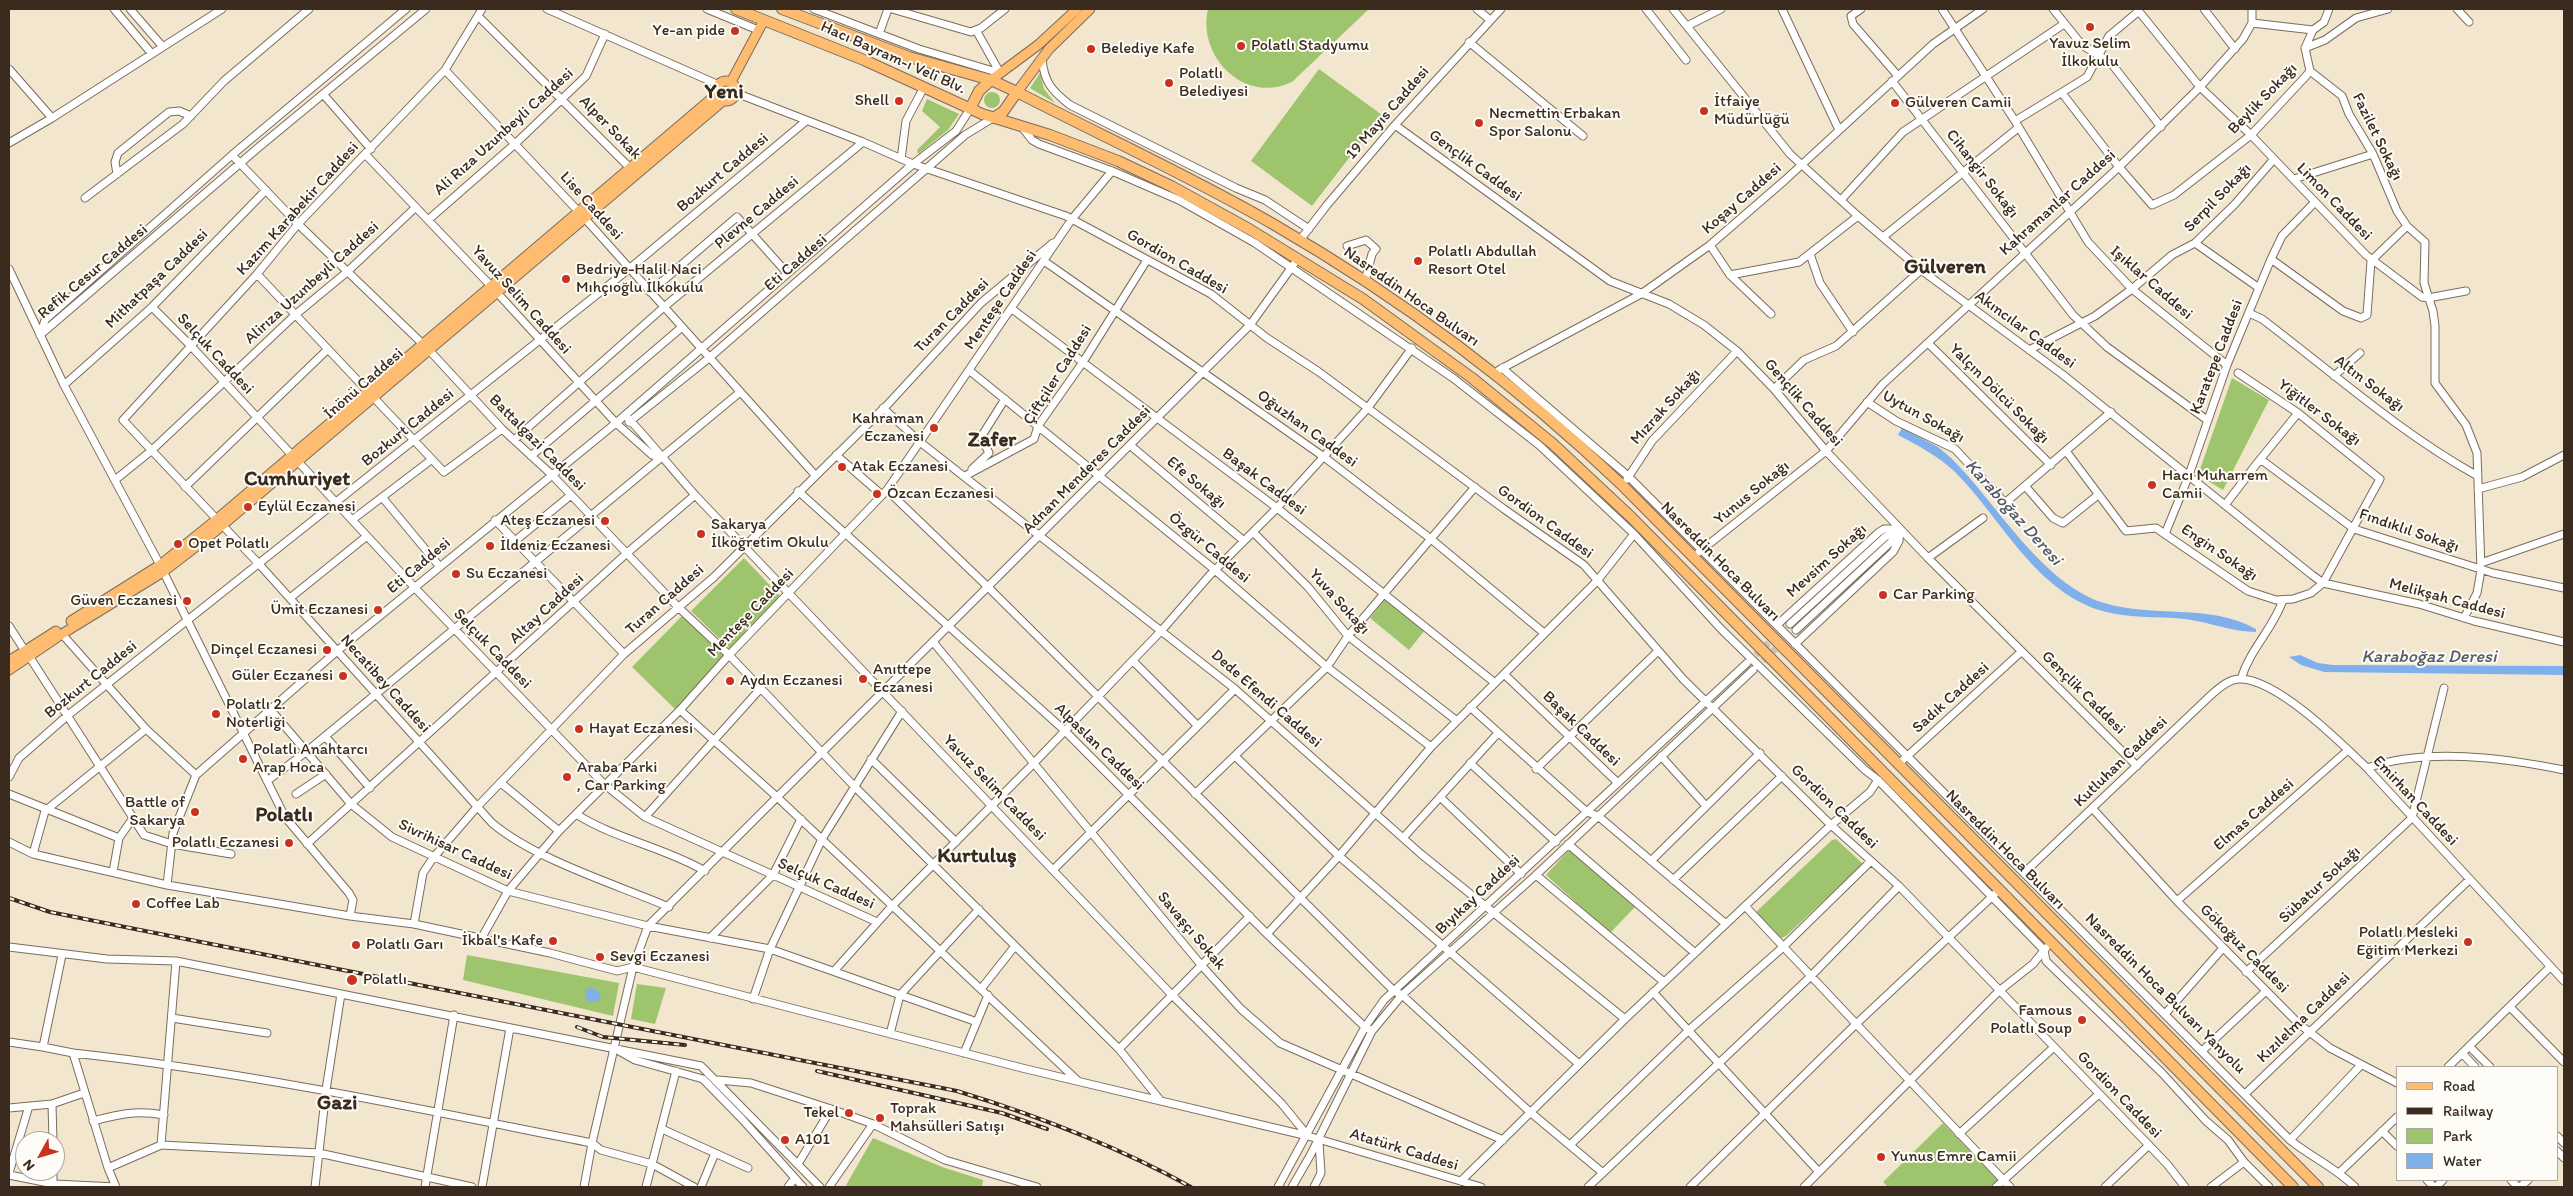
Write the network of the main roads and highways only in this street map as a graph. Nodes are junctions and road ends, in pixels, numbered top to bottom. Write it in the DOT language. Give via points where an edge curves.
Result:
graph roads {
  1 [pos="736,9"];
  2 [pos="782,9"];
  3 [pos="1076,9"];
  4 [pos="1090,9"];
  5 [pos="764,20"];
  6 [pos="991,80"];
  7 [pos="731,82"];
  8 [pos="1002,85"];
  9 [pos="1017,92"];
  10 [pos="720,93"];
  11 [pos="970,108"];
  12 [pos="982,114"];
  13 [pos="993,118"];
  14 [pos="162,569"];
  15 [pos="27,654"];
  16 [pos="9,661"];
  17 [pos="9,670"];
  18 [pos="2294,1187"];
  19 [pos="2318,1187"];
  1 -- 5 [label="highway, Hacı Bayram-ı Velî Blv."];
  2 -- 6 [label="highway, Hacı Bayram-ı Velî Blv."];
  3 -- 6 [label="main road" via="1038,45"];
  4 -- 9 [label="main road" via="1042,59"];
  5 -- 7 [label="main road"];
  5 -- 11 [label="highway, Hacı Bayram-ı Velî Blv." via="857,57"];
  6 -- 8 [label="highway, Hacı Bayram-ı Velî Blv."];
  6 -- 11 [label="highway" via="979,91"];
  7 -- 10 [label="main road" via="725,82"];
  7 -- 10 [label="main road, İnönü Caddesi" via="736,93 733,98"];
  8 -- 9 [label="highway, Nasreddin Hoca Bulvarı"];
  9 -- 13 [label="highway" via="1003,112"];
  9 -- 19 [label="highway, Nasreddin Hoca Bulvarı" via="1300,240 1436,330 1580,446 1698,553 1898,764"];
  10 -- 14 [label="main road, İnönü Caddesi" via="634,172"];
  11 -- 12 [label="highway, Hacı Bayram-ı Velî Blv."];
  12 -- 13 [label="highway, Nasreddin Hoca Bulvarı"];
  13 -- 18 [label="highway, Nasreddin Hoca Bulvarı" via="1092,150 1212,207 1297,257 1436,351 1498,398 1637,522 2048,946"];
  14 -- 15 [label="main road, İnönü Caddesi"];
  14 -- 15 [label="main road, İnönü Caddesi"];
  15 -- 16 [label="main road, İnönü Caddesi"];
  15 -- 17 [label="main road, İnönü Caddesi"];
}
